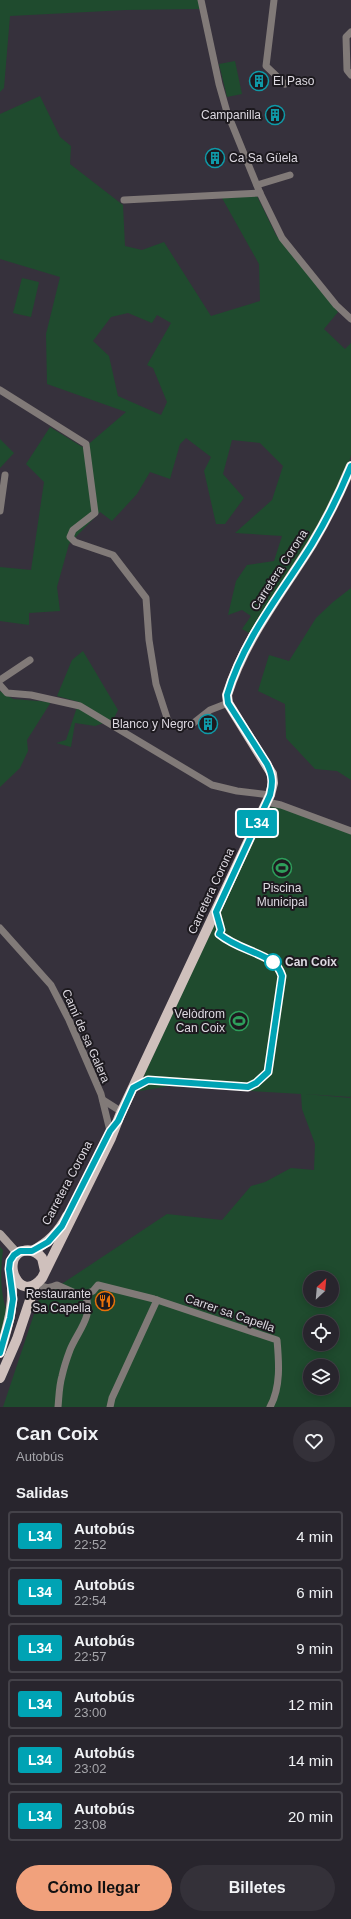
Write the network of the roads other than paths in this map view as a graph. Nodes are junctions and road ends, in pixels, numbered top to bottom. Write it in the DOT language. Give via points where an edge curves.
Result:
graph roads {
  1 [pos="201,0"];
  2 [pos="274,0"];
  3 [pos="351,32"];
  4 [pos="351,75"];
  5 [pos="285,84"];
  6 [pos="290,175"];
  7 [pos="256,185"];
  8 [pos="260,192"];
  9 [pos="124,200"];
  10 [pos="351,319"];
  11 [pos="0,390"];
  12 [pos="351,466"];
  13 [pos="5,475"];
  14 [pos="0,511"];
  15 [pos="30,660"];
  16 [pos="0,680"];
  17 [pos="0,685"];
  18 [pos="228,703"];
  19 [pos="269,798"];
  20 [pos="351,831"];
  21 [pos="0,928"];
  22 [pos="103,1100"];
  23 [pos="106,1112"];
  24 [pos="120,1116"];
  25 [pos="110,1131"];
  26 [pos="0,1234"];
  27 [pos="32,1251"];
  28 [pos="17,1253"];
  29 [pos="45,1271"];
  30 [pos="11,1276"];
  31 [pos="36,1284"];
  32 [pos="85,1295"];
  33 [pos="157,1300"];
  34 [pos="2,1342"];
  35 [pos="0,1353"];
  36 [pos="0,1378"];
  37 [pos="58,1407"];
  38 [pos="110,1407"];
  39 [pos="270,1407"];
  1 -- 7 [label="street" via="227,112"];
  2 -- 5 [label="street" via="266,66"];
  3 -- 4 [label="street" via="346,37 347,70"];
  6 -- 7 [label="street"];
  7 -- 8 [label="street"];
  8 -- 9 [label="street"];
  8 -- 10 [label="street" via="282,238 336,306"];
  11 -- 18 [label="street" via="86,444 95,513 73,530 70,536 75,542 113,555 146,598 156,684 168,721 179,727 191,725 210,710"];
  12 -- 18 [label="main road, Carretera Corona" via="340,494 312,544 248,643 227,695"];
  13 -- 14 [label="street"];
  15 -- 16 [label="street"];
  17 -- 19 [label="street" via="8,693 31,695 80,706 212,785"];
  18 -- 19 [label="main road, Carretera Corona" via="272,774 273,783"];
  19 -- 20 [label="street" via="281,805"];
  19 -- 24 [label="main road, Carretera Corona"];
  21 -- 22 [label="street, Camí de sa Galera" via="51,985"];
  22 -- 23 [label="street, Camí de sa Galera"];
  22 -- 24 [label="street, Camí de sa Galera"];
  23 -- 24 [label="street"];
  23 -- 25 [label="street, Camí de sa Galera"];
  24 -- 25 [label="main road, Carretera Corona"];
  24 -- 29 [label="main road, Carretera Corona"];
  25 -- 27 [label="main road, Carretera Corona" via="62,1226 48,1242"];
  26 -- 28 [label="street"];
  27 -- 28 [label="main road" via="24,1250"];
  27 -- 29 [label="main road" via="42,1258"];
  28 -- 30 [label="main road" via="9,1265"];
  29 -- 31 [label="main road"];
  30 -- 31 [label="main road" via="23,1286"];
  30 -- 34 [label="main road" via="13,1299"];
  31 -- 32 [label="street" via="45,1288 57,1285"];
  31 -- 36 [label="main road"];
  32 -- 33 [label="street, Carrer sa Capella" via="94,1291 98,1284"];
  32 -- 37 [label="street" via="87,1314 64,1370"];
  33 -- 38 [label="street"];
  33 -- 39 [label="street, Carrer sa Capella" via="277,1340 277,1387"];
  34 -- 35 [label="main road"];
}
